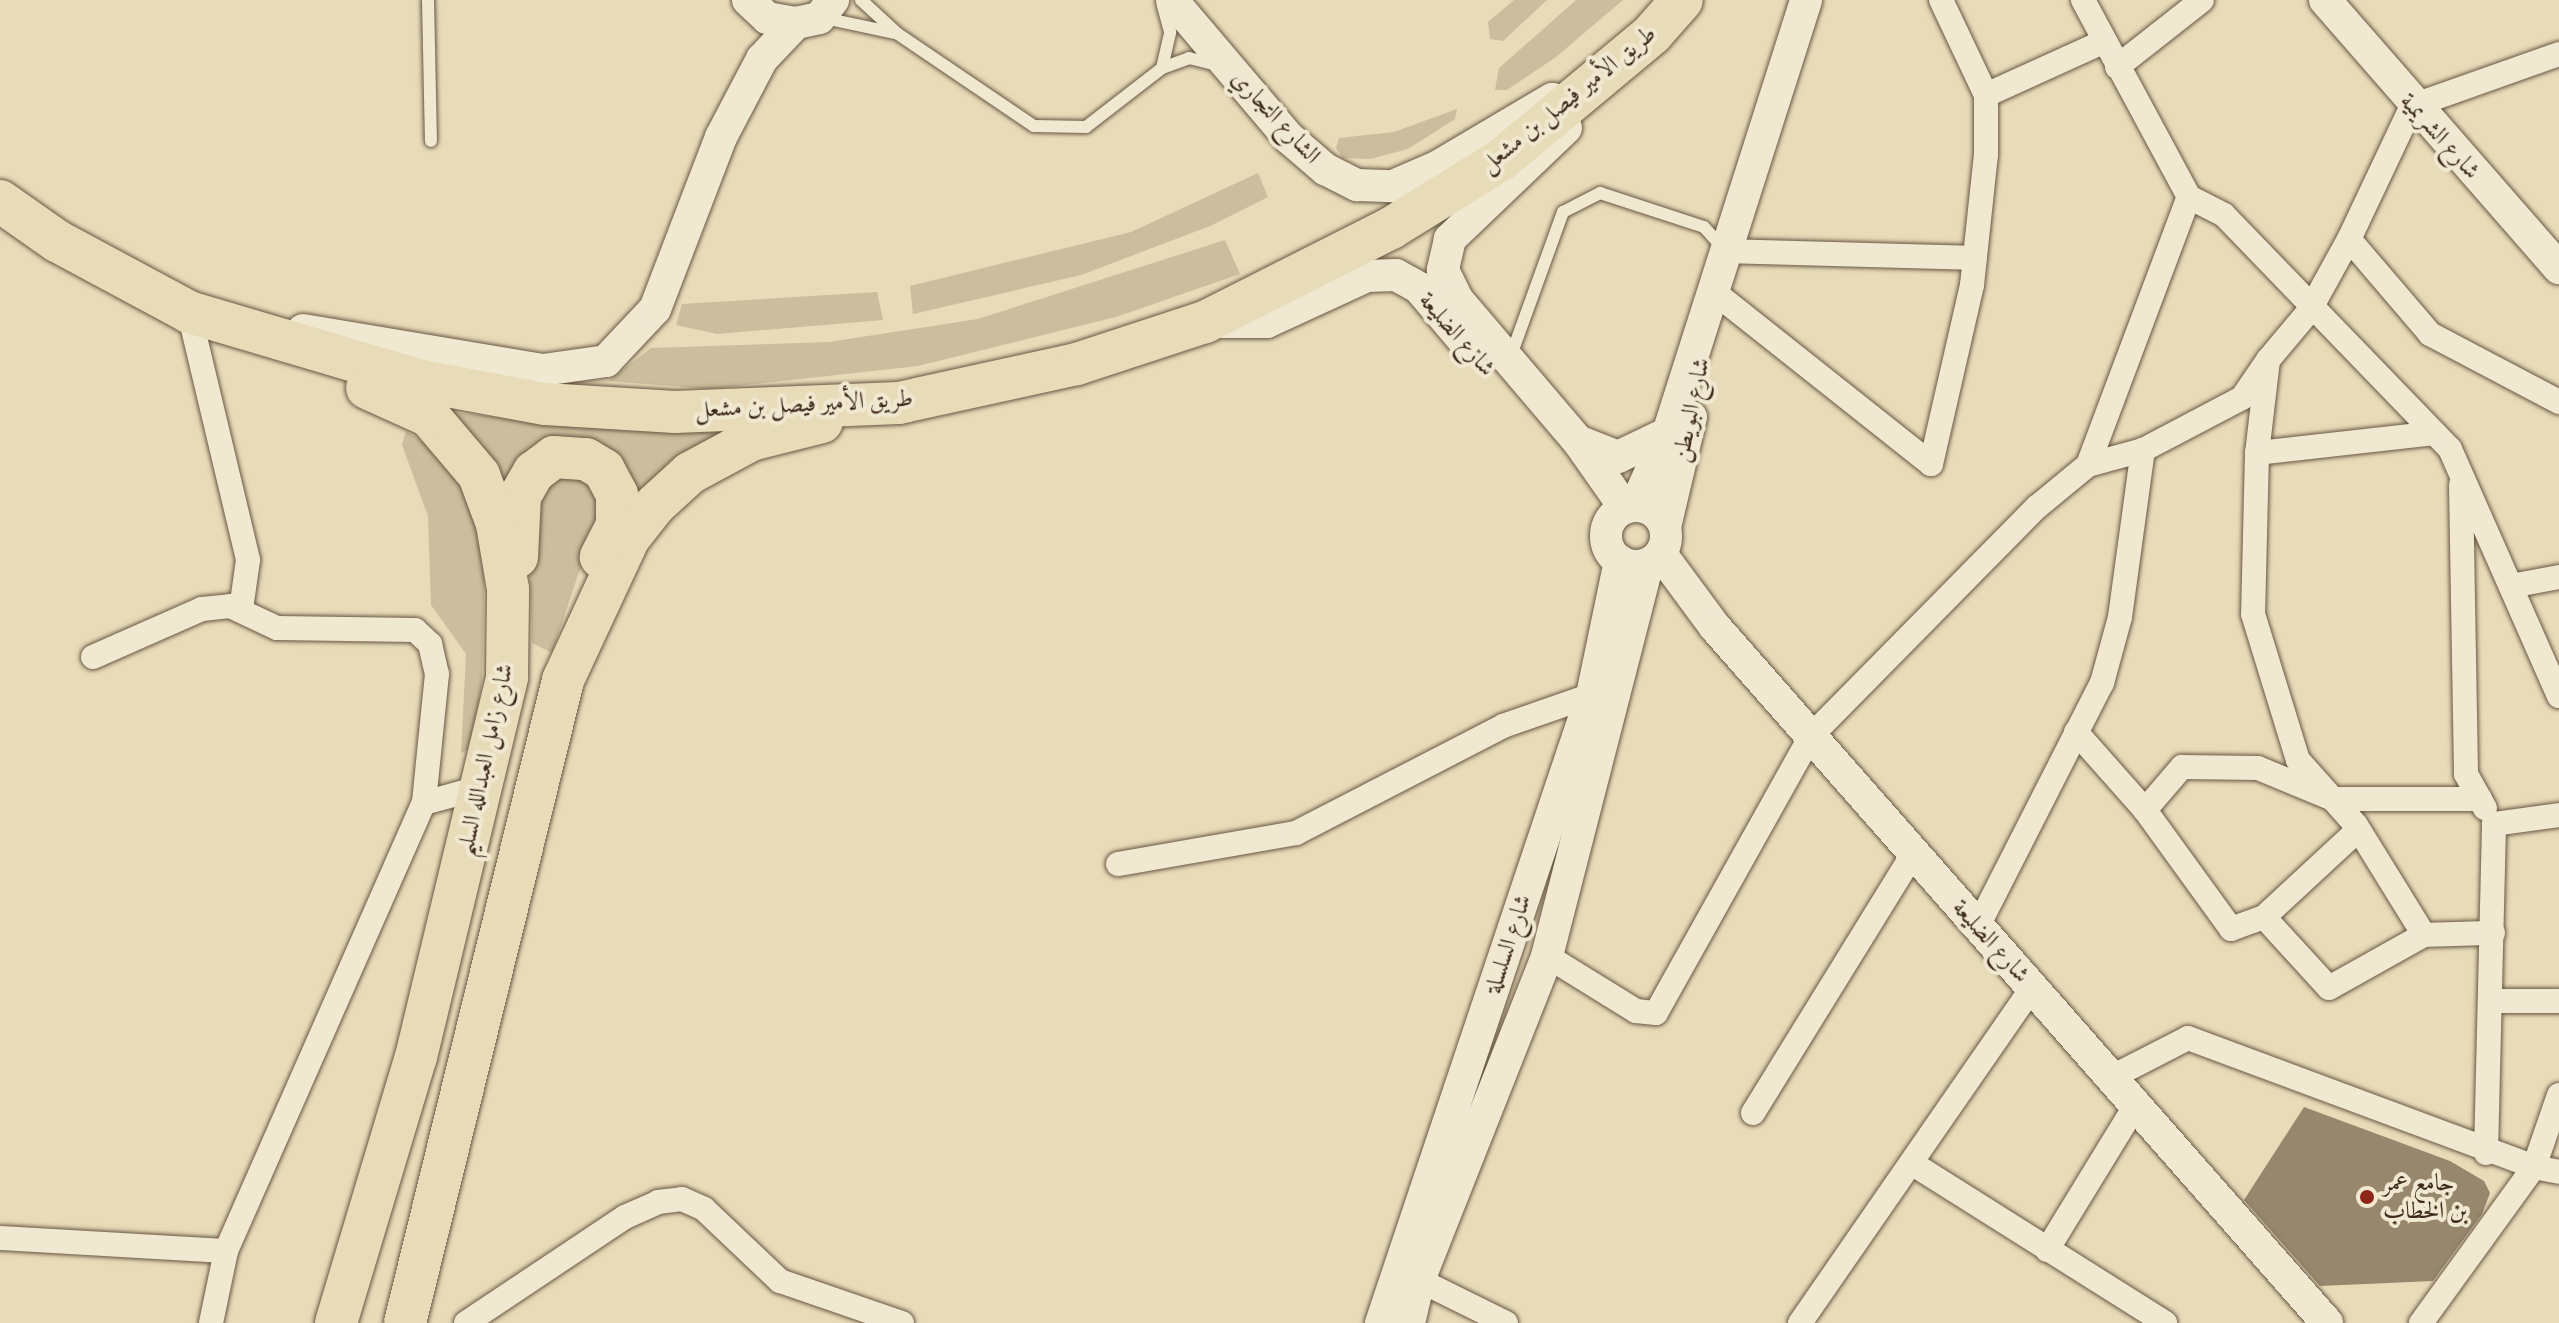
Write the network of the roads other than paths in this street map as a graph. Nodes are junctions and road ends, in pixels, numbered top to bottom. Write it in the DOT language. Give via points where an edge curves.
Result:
graph roads {
  1 [pos="428,0"];
  2 [pos="748,0"];
  3 [pos="861,0"];
  4 [pos="1162,0"];
  5 [pos="1172,0"];
  6 [pos="1682,0"];
  7 [pos="1806,0"];
  8 [pos="1941,0"];
  9 [pos="2083,0"];
  10 [pos="2202,0"];
  11 [pos="2325,0"];
  12 [pos="816,14"];
  13 [pos="898,34"];
  14 [pos="1652,34"];
  15 [pos="2103,42"];
  16 [pos="2559,54"];
  17 [pos="2117,67"];
  18 [pos="1162,68"];
  19 [pos="1229,68"];
  20 [pos="1986,95"];
  21 [pos="2412,106"];
  22 [pos="431,141"];
  23 [pos="2189,197"];
  24 [pos="0,201"];
  25 [pos="2349,239"];
  26 [pos="1726,251"];
  27 [pos="1975,258"];
  28 [pos="2559,268"];
  29 [pos="1714,292"];
  30 [pos="2310,310"];
  31 [pos="189,312"];
  32 [pos="1205,322"];
  33 [pos="2268,360"];
  34 [pos="2559,402"];
  35 [pos="899,403"];
  36 [pos="1569,432"];
  37 [pos="1668,433"];
  38 [pos="2434,433"];
  39 [pos="2143,450"];
  40 [pos="2257,453"];
  41 [pos="2088,465"];
  42 [pos="2460,472"];
  43 [pos="1624,510"];
  44 [pos="1648,552"];
  45 [pos="2559,577"];
  46 [pos="2511,586"];
  47 [pos="241,609"];
  48 [pos="93,657"];
  49 [pos="507,677"];
  50 [pos="563,680"];
  51 [pos="1592,695"];
  52 [pos="2559,696"];
  53 [pos="2076,732"];
  54 [pos="1811,736"];
  55 [pos="482,787"];
  56 [pos="2333,799"];
  57 [pos="2480,799"];
  58 [pos="424,803"];
  59 [pos="2145,810"];
  60 [pos="2559,815"];
  61 [pos="2494,824"];
  62 [pos="2358,830"];
  63 [pos="1913,854"];
  64 [pos="1118,864"];
  65 [pos="2264,917"];
  66 [pos="1978,926"];
  67 [pos="2493,933"];
  68 [pos="2424,935"];
  69 [pos="1547,956"];
  70 [pos="2033,987"];
  71 [pos="2492,1001"];
  72 [pos="2559,1001"];
  73 [pos="2114,1076"];
  74 [pos="2559,1095"];
  75 [pos="2137,1103"];
  76 [pos="1753,1113"];
  77 [pos="2486,1153"];
  78 [pos="1913,1164"];
  79 [pos="2534,1167"];
  80 [pos="2559,1172"];
  81 [pos="0,1238"];
  82 [pos="2047,1250"];
  83 [pos="226,1251"];
  84 [pos="1419,1280"];
  85 [pos="2320,1321"];
  86 [pos="211,1323"];
  87 [pos="336,1323"];
  88 [pos="405,1323"];
  89 [pos="466,1323"];
  90 [pos="902,1323"];
  91 [pos="1381,1323"];
  92 [pos="1409,1323"];
  93 [pos="1506,1323"];
  94 [pos="1800,1323"];
  95 [pos="2165,1323"];
  96 [pos="2421,1323"];
  1 -- 22 [label="lane"];
  2 -- 12 [label="street" via="767,18"];
  3 -- 13 [label="lane"];
  4 -- 18 [label="lane" via="1170,32"];
  5 -- 19 [label="street, الشارع التجاري"];
  6 -- 14 [label="highway, طريق الأمير فيصل بن مشعل"];
  7 -- 26 [label="street"];
  8 -- 20 [label="street"];
  9 -- 15 [label="street"];
  10 -- 17 [label="street"];
  11 -- 21 [label="street, شارع الشريمية"];
  12 -- 13 [label="lane" via="858,20"];
  12 -- 31 [label="street" via="762,59 721,137 655,309 606,361 543,370"];
  13 -- 18 [label="lane" via="1034,126 1086,127"];
  14 -- 19 [label="street, الشارع التجاري" via="1531,112 1393,186 1357,185 1325,169 1289,138"];
  14 -- 32 [label="highway, طريق الأمير فيصل بن مشعل" via="1501,160 1391,228"];
  14 -- 36 [label="street" via="1530,164 1450,239 1443,270 1457,299"];
  15 -- 17 [label="street"];
  15 -- 20 [label="street"];
  16 -- 21 [label="street"];
  17 -- 23 [label="street"];
  18 -- 19 [label="lane" via="1189,58"];
  20 -- 27 [label="street"];
  21 -- 25 [label="street"];
  21 -- 28 [label="street, شارع الشريمية"];
  23 -- 30 [label="street" via="2224,215"];
  23 -- 41 [label="street"];
  24 -- 31 [label="highway, طريق الأمير فيصل بن مشعل" via="57,241"];
  25 -- 30 [label="street"];
  25 -- 34 [label="street" via="2430,334"];
  26 -- 27 [label="street"];
  26 -- 29 [label="street"];
  26 -- 36 [label="lane" via="1704,227 1600,193 1563,212 1513,350 1555,403"];
  27 -- 29 [label="street" via="1931,464"];
  29 -- 37 [label="street"];
  29 -- 44 [label="street, شارع البويطن"];
  30 -- 33 [label="street"];
  30 -- 38 [label="street"];
  31 -- 35 [label="highway, طريق الأمير فيصل بن مشعل" via="426,382 545,404 675,412"];
  31 -- 47 [label="street" via="248,560"];
  31 -- 49 [label="highway, شارع زامل العبدالله السليم" via="429,416 457,444 479,475 497,524 508,589"];
  32 -- 35 [label="highway, طريق الأمير فيصل بن مشعل" via="1077,364"];
  32 -- 43 [label="street, شارع الضليعة" via="1267,322 1367,276 1396,275 1419,288"];
  33 -- 39 [label="street" via="2242,398"];
  33 -- 40 [label="street"];
  35 -- 50 [label="highway" via="751,440 690,473 629,538"];
  36 -- 37 [label="street" via="1618,457"];
  36 -- 43 [label="street"];
  37 -- 43 [label="street"];
  38 -- 40 [label="street"];
  38 -- 42 [label="street"];
  39 -- 41 [label="street"];
  39 -- 53 [label="street" via="2120,617 2102,683"];
  40 -- 56 [label="street" via="2253,614 2298,760"];
  41 -- 54 [label="street" via="2037,507"];
  42 -- 46 [label="street"];
  42 -- 57 [label="street" via="2466,774"];
  43 -- 44 [label="street" via="1654,512"];
  43 -- 44 [label="street" via="1606,541"];
  44 -- 51 [label="street, شارع السلسلة"];
  44 -- 54 [label="street, شارع الضليعة"];
  44 -- 69 [label="street, شارع السلسلة" via="1607,743"];
  45 -- 46 [label="street"];
  46 -- 52 [label="street"];
  47 -- 48 [label="street" via="202,609"];
  47 -- 58 [label="street" via="277,628 415,630 430,644 437,687"];
  49 -- 50 [label="highway" via="517,622 520,496 534,472 554,457 586,459 604,470 617,494 617,525 579,602"];
  49 -- 55 [label="highway, شارع زامل العبدالله السليم"];
  50 -- 88 [label="highway"];
  51 -- 64 [label="street" via="1503,726 1296,833"];
  51 -- 91 [label="street, شارع السلسلة"];
  53 -- 59 [label="street"];
  53 -- 66 [label="street"];
  54 -- 63 [label="street, شارع الضليعة"];
  54 -- 69 [label="street" via="1656,1013 1636,1011"];
  55 -- 58 [label="street"];
  55 -- 87 [label="highway, شارع زامل العبدالله السليم" via="416,1057"];
  56 -- 57 [label="street"];
  56 -- 59 [label="street" via="2258,768 2182,767"];
  56 -- 62 [label="street"];
  57 -- 61 [label="street"];
  58 -- 83 [label="street"];
  59 -- 65 [label="street" via="2231,929"];
  60 -- 61 [label="street"];
  61 -- 67 [label="street"];
  62 -- 65 [label="street"];
  62 -- 68 [label="street"];
  63 -- 66 [label="street, شارع الضليعة"];
  63 -- 76 [label="street"];
  65 -- 68 [label="street" via="2329,988"];
  66 -- 70 [label="street, شارع الضليعة"];
  67 -- 68 [label="street"];
  67 -- 71 [label="street"];
  69 -- 84 [label="street, شارع السلسلة"];
  70 -- 73 [label="street, شارع الضليعة"];
  70 -- 78 [label="street"];
  71 -- 72 [label="street"];
  71 -- 77 [label="street"];
  73 -- 75 [label="street, شارع الضليعة"];
  73 -- 77 [label="street" via="2188,1038"];
  74 -- 79 [label="street"];
  75 -- 82 [label="street"];
  75 -- 85 [label="street, شارع الضليعة"];
  77 -- 79 [label="street"];
  78 -- 82 [label="street"];
  78 -- 94 [label="street"];
  79 -- 80 [label="street"];
  79 -- 96 [label="street"];
  81 -- 83 [label="street"];
  82 -- 95 [label="street"];
  83 -- 86 [label="street"];
  84 -- 92 [label="street, شارع السلسلة"];
  84 -- 93 [label="street"];
  89 -- 90 [label="street" via="625,1217 658,1202 682,1199 704,1209 780,1281"];
}
